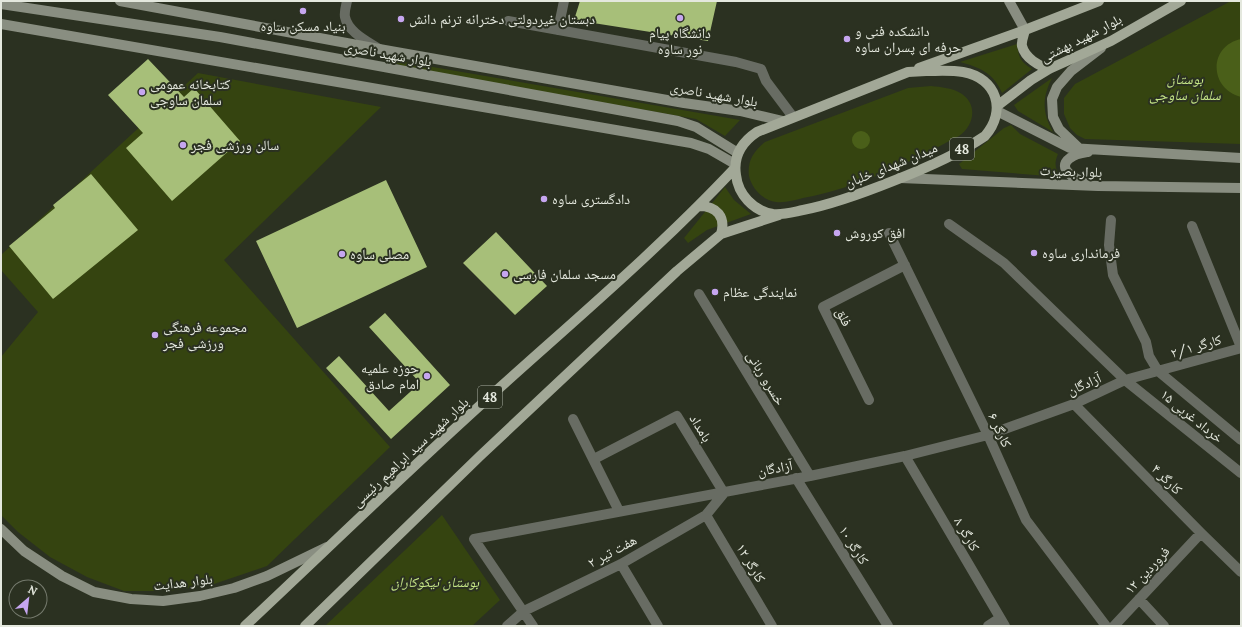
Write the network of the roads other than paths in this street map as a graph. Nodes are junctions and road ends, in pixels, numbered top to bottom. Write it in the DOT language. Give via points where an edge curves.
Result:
graph roads {
  1 [pos="120,1"];
  2 [pos="348,1"];
  3 [pos="564,1"];
  4 [pos="1009,1"];
  5 [pos="1099,1"];
  6 [pos="1181,1"];
  7 [pos="1,4"];
  8 [pos="508,21"];
  9 [pos="1,24"];
  10 [pos="17,26"];
  11 [pos="1,28"];
  12 [pos="558,30"];
  13 [pos="1025,30"];
  14 [pos="1111,40"];
  15 [pos="379,49"];
  16 [pos="1049,69"];
  17 [pos="908,72"];
  18 [pos="997,108"];
  19 [pos="793,117"];
  20 [pos="783,121"];
  21 [pos="1080,149"];
  22 [pos="1098,150"];
  23 [pos="738,154"];
  24 [pos="1241,158"];
  25 [pos="735,166"];
  26 [pos="900,178"];
  27 [pos="1098,186"];
  28 [pos="1241,188"];
  29 [pos="699,206"];
  30 [pos="782,214"];
  31 [pos="1111,220"];
  32 [pos="949,224"];
  33 [pos="1192,226"];
  34 [pos="721,234"];
  35 [pos="889,234"];
  36 [pos="904,265"];
  37 [pos="699,294"];
  38 [pos="1241,348"];
  39 [pos="1158,371"];
  40 [pos="1125,380"];
  41 [pos="869,400"];
  42 [pos="1074,404"];
  43 [pos="573,419"];
  44 [pos="988,435"];
  45 [pos="1241,440"];
  46 [pos="905,456"];
  47 [pos="594,459"];
  48 [pos="1241,473"];
  49 [pos="810,476"];
  50 [pos="796,478"];
  51 [pos="724,493"];
  52 [pos="619,511"];
  53 [pos="706,515"];
  54 [pos="1,529"];
  55 [pos="1200,533"];
  56 [pos="331,545"];
  57 [pos="620,564"];
  58 [pos="1241,572"];
  59 [pos="1139,599"];
  60 [pos="524,611"];
  61 [pos="1002,622"];
  62 [pos="245,626"];
  63 [pos="306,626"];
  64 [pos="507,626"];
  65 [pos="534,626"];
  66 [pos="658,626"];
  67 [pos="772,626"];
  68 [pos="888,626"];
  69 [pos="988,626"];
  70 [pos="1106,626"];
  71 [pos="1114,626"];
  72 [pos="1164,626"];
  1 -- 15 [label="main road, بلوار شهید ناصری"];
  2 -- 15 [label="street" via="345,16 348,23 358,35"];
  3 -- 12 [label="street"];
  4 -- 13 [label="main road"];
  5 -- 13 [label="main road, بلوار شهید بهشتی / 48"];
  6 -- 14 [label="main road, بلوار شهید بهشتی"];
  7 -- 23 [label="main road, بلوار شهید ناصری" via="220,37 678,121 696,127"];
  8 -- 12 [label="street"];
  9 -- 10 [label="main road"];
  10 -- 11 [label="main road"];
  10 -- 25 [label="main road" via="691,142 709,149"];
  12 -- 19 [label="street" via="736,62 761,69 766,81"];
  13 -- 16 [label="main road" via="1022,47 1035,62"];
  13 -- 17 [label="main road, بلوار شهید بهشتی / 48"];
  14 -- 16 [label="main road, بلوار شهید بهشتی"];
  14 -- 21 [label="main road" via="1071,71 1057,87 1052,99 1053,116 1059,129"];
  15 -- 20 [label="main road, بلوار شهید ناصری" via="740,111"];
  16 -- 18 [label="main road, بلوار شهید بهشتی"];
  17 -- 18 [label="main road, میدان شهدای خلبان / 48" via="955,71 973,75 988,85 994,93"];
  17 -- 19 [label="main road, میدان شهدای خلبان / 48"];
  18 -- 21 [label="main road, بلوار بصیرت" via="1070,148"];
  18 -- 26 [label="main road, میدان شهدای خلبان / 48" via="996,120 985,136 925,168"];
  19 -- 20 [label="main road, میدان شهدای خلبان / 48"];
  20 -- 23 [label="main road, میدان شهدای خلبان / 48" via="753,134"];
  21 -- 22 [label="main road, بلوار بصیرت"];
  22 -- 24 [label="main road, بلوار بصیرت"];
  22 -- 27 [label="main road" via="1071,157 1065,166 1072,177"];
  23 -- 25 [label="main road, میدان شهدای خلبان / 48"];
  25 -- 29 [label="main road, بلوار شهید سید ابراهیم رئیسی / 48"];
  25 -- 30 [label="main road, میدان شهدای خلبان / 48" via="740,192 746,199 762,211"];
  26 -- 27 [label="main road, بلوار بصیرت"];
  26 -- 30 [label="main road, میدان شهدای خلبان / 48" via="823,206"];
  27 -- 28 [label="main road, بلوار بصیرت"];
  29 -- 34 [label="main road" via="708,206 717,212 723,225"];
  29 -- 56 [label="main road, بلوار شهید سید ابراهیم رئیسی / 48"];
  30 -- 34 [label="main road, 48"];
  31 -- 39 [label="street" via="1113,275"];
  32 -- 40 [label="street, ۱۵ خرداد غربی" via="1004,264"];
  33 -- 38 [label="street"];
  34 -- 63 [label="main road, 48" via="677,271 480,456"];
  35 -- 36 [label="street, کارگر ۶"];
  36 -- 41 [label="street, فلق" via="823,307"];
  36 -- 44 [label="street, کارگر ۶"];
  37 -- 49 [label="street, خسرو ربانی"];
  38 -- 39 [label="street, کارگر ۲/۱"];
  39 -- 40 [label="street, آزادگان"];
  39 -- 45 [label="street, ۱۵ خرداد غربی"];
  40 -- 42 [label="street, آزادگان"];
  40 -- 48 [label="street, ۱۵ خرداد غربی"];
  42 -- 44 [label="street, آزادگان"];
  42 -- 55 [label="street, کارگر ۴"];
  43 -- 47 [label="street"];
  44 -- 46 [label="street, آزادگان"];
  44 -- 70 [label="street, کارگر ۶" via="1026,520"];
  46 -- 49 [label="street, آزادگان"];
  46 -- 61 [label="street, کارگر ۸"];
  47 -- 51 [label="street, بامداد" via="677,416"];
  47 -- 52 [label="street"];
  49 -- 50 [label="street, آزادگان"];
  50 -- 51 [label="street, آزادگان"];
  50 -- 68 [label="street, کارگر ۱۰"];
  51 -- 52 [label="street, آزادگان"];
  51 -- 53 [label="street, هفت تیر ۲"];
  52 -- 60 [label="street, آزادگان" via="474,539"];
  53 -- 57 [label="street, هفت تیر ۲"];
  53 -- 67 [label="street, کارگر ۱۲"];
  54 -- 56 [label="main road, بلوار هدایت" via="24,551 62,576 94,592 131,599 163,600 200,596 234,588 267,576"];
  55 -- 58 [label="street, کارگر ۴"];
  55 -- 59 [label="street, ۱۲ فروردین"];
  56 -- 62 [label="main road, بلوار شهید سید ابراهیم رئیسی / 48"];
  57 -- 60 [label="street, هفت تیر ۲"];
  57 -- 66 [label="street"];
  59 -- 71 [label="street, ۱۲ فروردین"];
  59 -- 72 [label="street"];
  60 -- 64 [label="street, هفت تیر ۲"];
  60 -- 65 [label="street"];
  61 -- 69 [label="street"];
}
